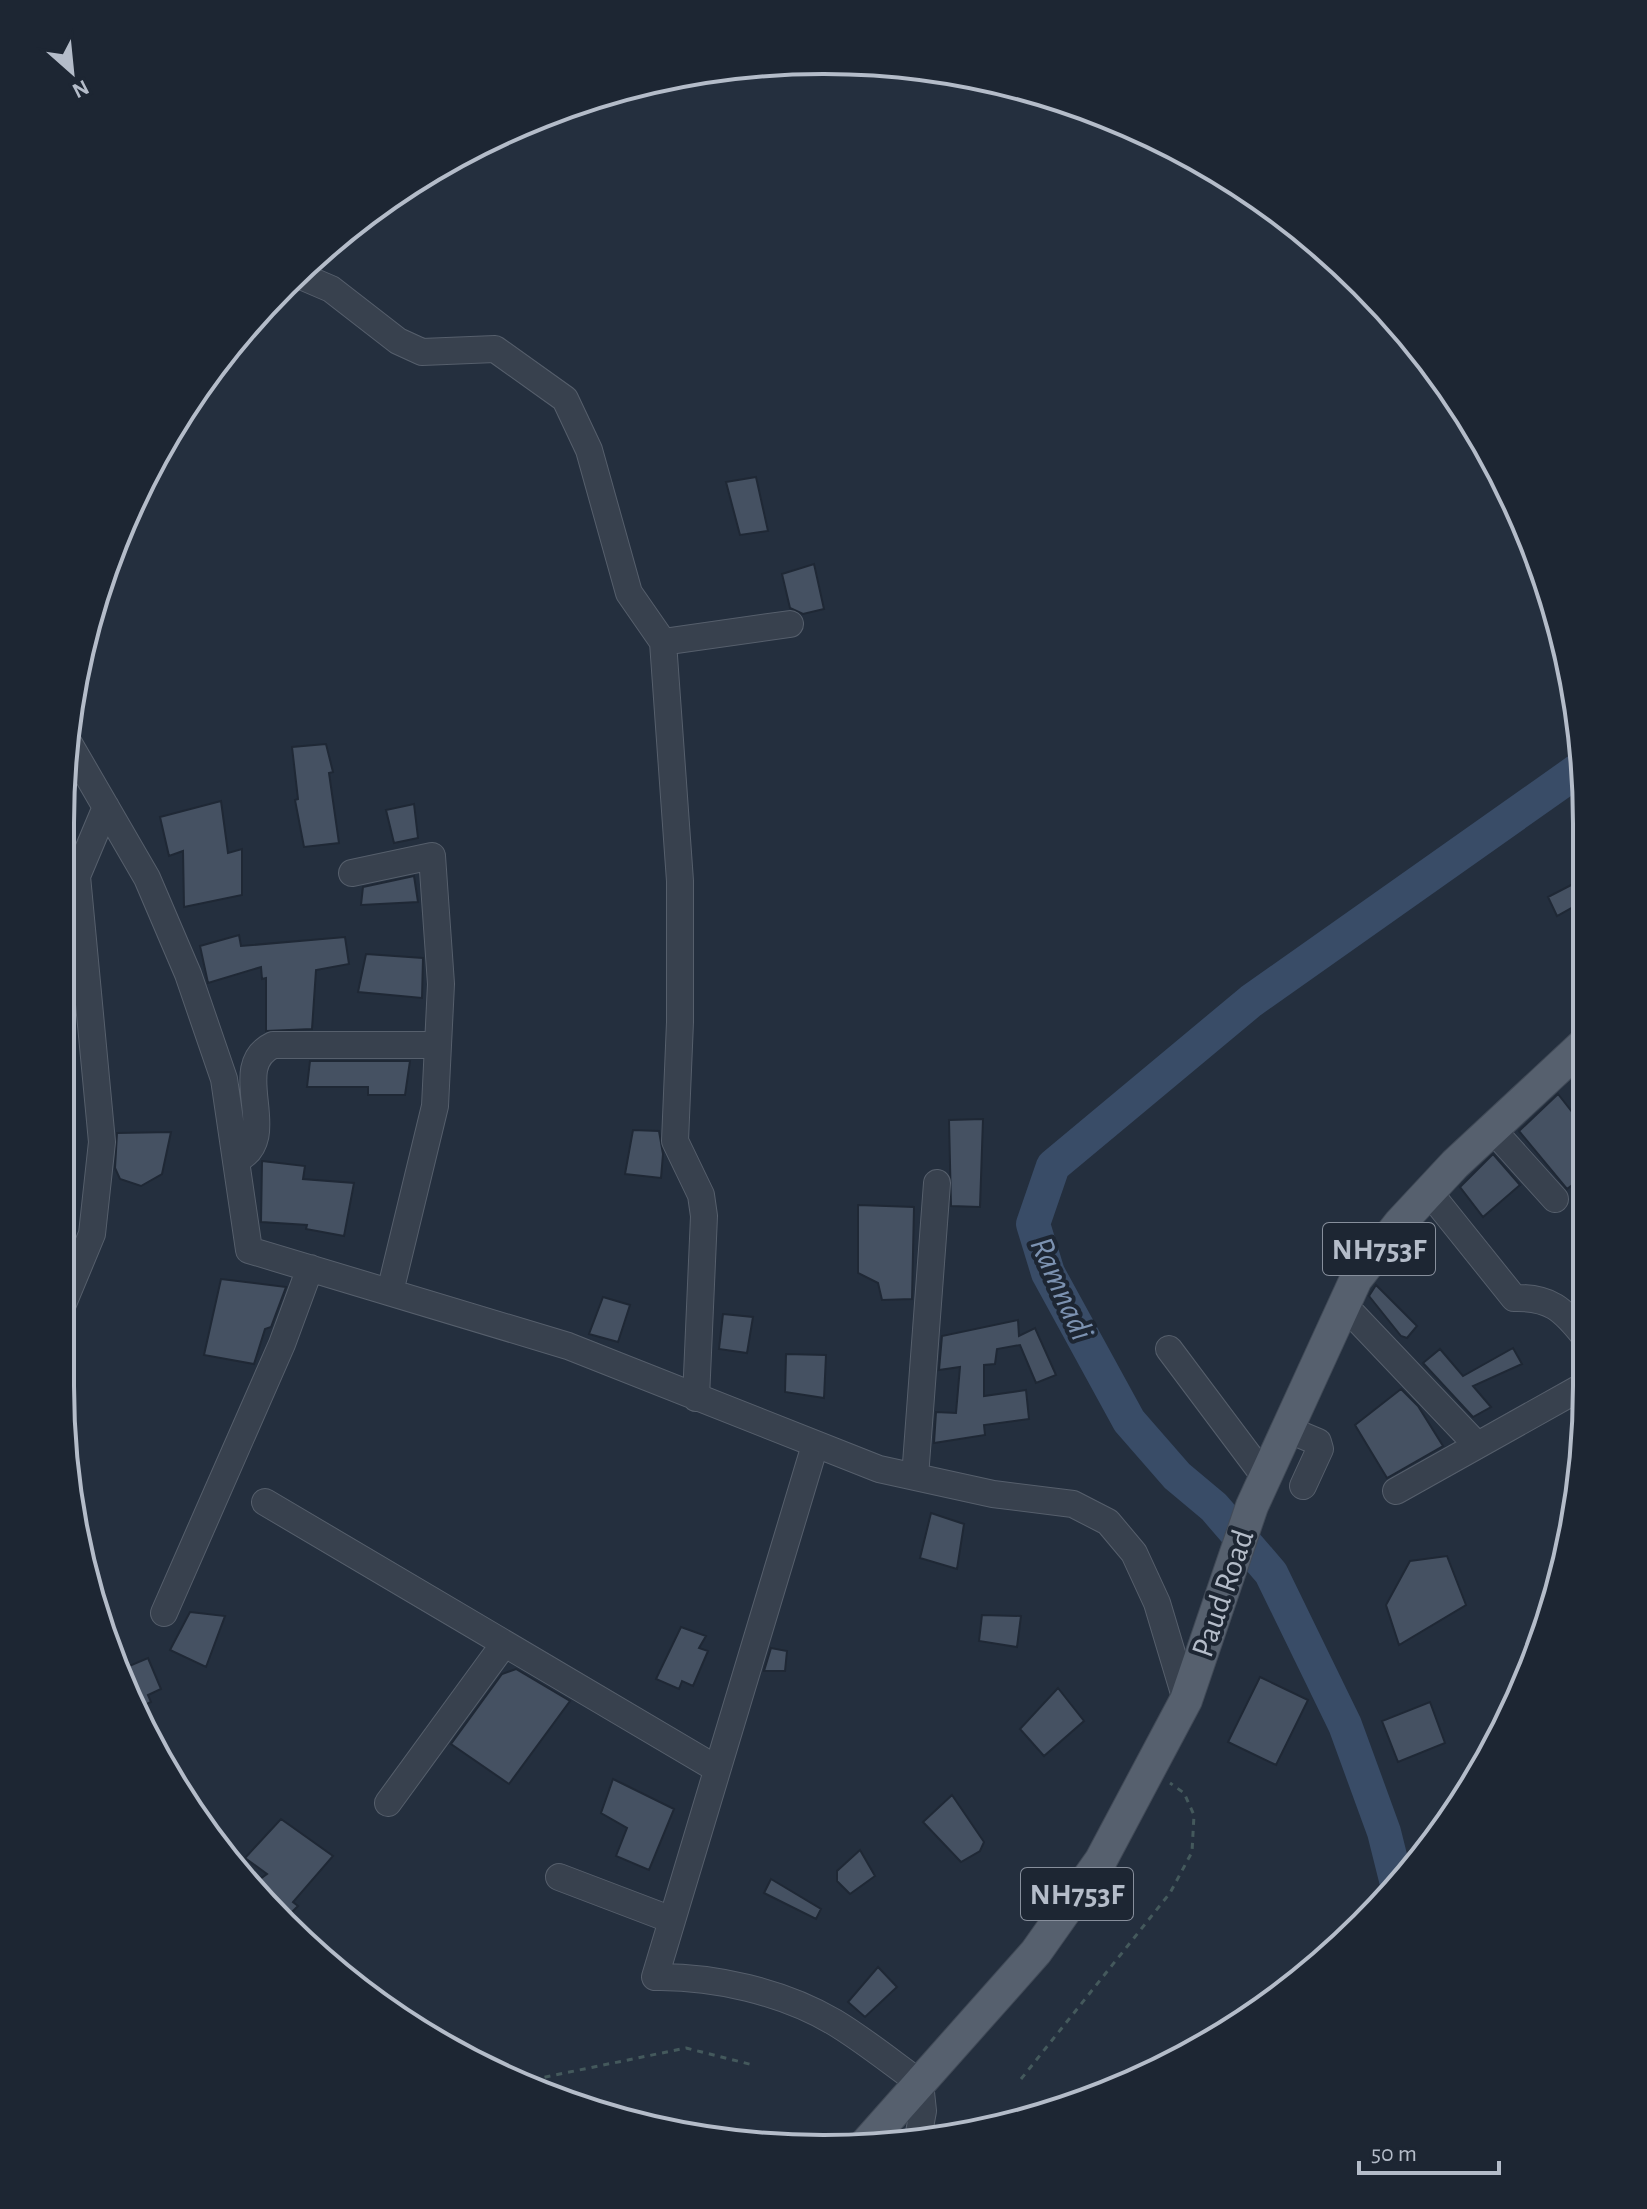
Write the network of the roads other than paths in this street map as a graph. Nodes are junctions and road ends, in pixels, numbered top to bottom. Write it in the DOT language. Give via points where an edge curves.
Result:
graph roads {
  1 [pos="309,280"];
  2 [pos="790,624"];
  3 [pos="663,642"];
  4 [pos="77,758"];
  5 [pos="106,807"];
  6 [pos="352,873"];
  7 [pos="438,1045"];
  8 [pos="1573,1054"];
  9 [pos="1492,1129"];
  10 [pos="236,1160"];
  11 [pos="937,1183"];
  12 [pos="1429,1192"];
  13 [pos="1555,1199"];
  14 [pos="310,1268"];
  15 [pos="74,1277"];
  16 [pos="390,1292"];
  17 [pos="1343,1304"];
  18 [pos="1573,1321"];
  19 [pos="1169,1349"];
  20 [pos="1573,1392"];
  21 [pos="696,1398"];
  22 [pos="1287,1429"];
  23 [pos="815,1445"];
  24 [pos="1477,1445"];
  25 [pos="915,1477"];
  26 [pos="1265,1477"];
  27 [pos="1303,1486"];
  28 [pos="1396,1491"];
  29 [pos="265,1502"];
  30 [pos="164,1613"];
  31 [pos="504,1644"];
  32 [pos="1186,1700"];
  33 [pos="717,1769"];
  34 [pos="388,1803"];
  35 [pos="559,1877"];
  36 [pos="672,1920"];
  37 [pos="920,2083"];
  38 [pos="920,2129"];
  39 [pos="876,2133"];
  1 -- 3 [label="street" via="331,289 398,341 422,352 495,349 565,399 589,450 629,593"];
  2 -- 3 [label="street"];
  3 -- 21 [label="street" via="680,881 675,1141 701,1195 704,1216"];
  4 -- 5 [label="street"];
  5 -- 10 [label="street" via="147,878 188,974 224,1079"];
  5 -- 15 [label="street" via="77,876 102,1142 92,1234"];
  6 -- 7 [label="street" via="432,856 441,984"];
  7 -- 10 [label="street" via="265,1049 254,1068 257,1139 248,1155"];
  7 -- 16 [label="street" via="435,1106"];
  8 -- 9 [label="main road, Paud Road / NH753F"];
  9 -- 12 [label="main road, Paud Road / NH753F"];
  9 -- 13 [label="street"];
  10 -- 14 [label="street" via="249,1250"];
  11 -- 25 [label="street"];
  12 -- 17 [label="main road, Paud Road / NH753F" via="1362,1272"];
  12 -- 18 [label="street" via="1514,1298 1551,1302"];
  14 -- 16 [label="street"];
  14 -- 30 [label="street"];
  16 -- 21 [label="street" via="568,1346"];
  17 -- 22 [label="main road, Paud Road / NH753F"];
  17 -- 24 [label="street"];
  19 -- 26 [label="street"];
  20 -- 24 [label="street"];
  21 -- 23 [label="street"];
  22 -- 26 [label="main road, Paud Road / NH753F"];
  22 -- 27 [label="street" via="1318,1442 1320,1449"];
  23 -- 25 [label="street"];
  23 -- 33 [label="street"];
  24 -- 28 [label="street"];
  25 -- 32 [label="street" via="1073,1504 1108,1522 1134,1553 1157,1603"];
  26 -- 32 [label="main road, Paud Road / NH753F" via="1218,1597"];
  29 -- 31 [label="street"];
  31 -- 33 [label="street"];
  31 -- 34 [label="street"];
  32 -- 37 [label="main road, Paud Road / NH753F" via="1101,1860 1036,1952"];
  33 -- 36 [label="street"];
  35 -- 36 [label="street"];
  36 -- 37 [label="street" via="655,1977 690,1976 795,2002 834,2022"];
  37 -- 38 [label="street"];
  37 -- 39 [label="main road, Paud Road / NH753F"];
}
